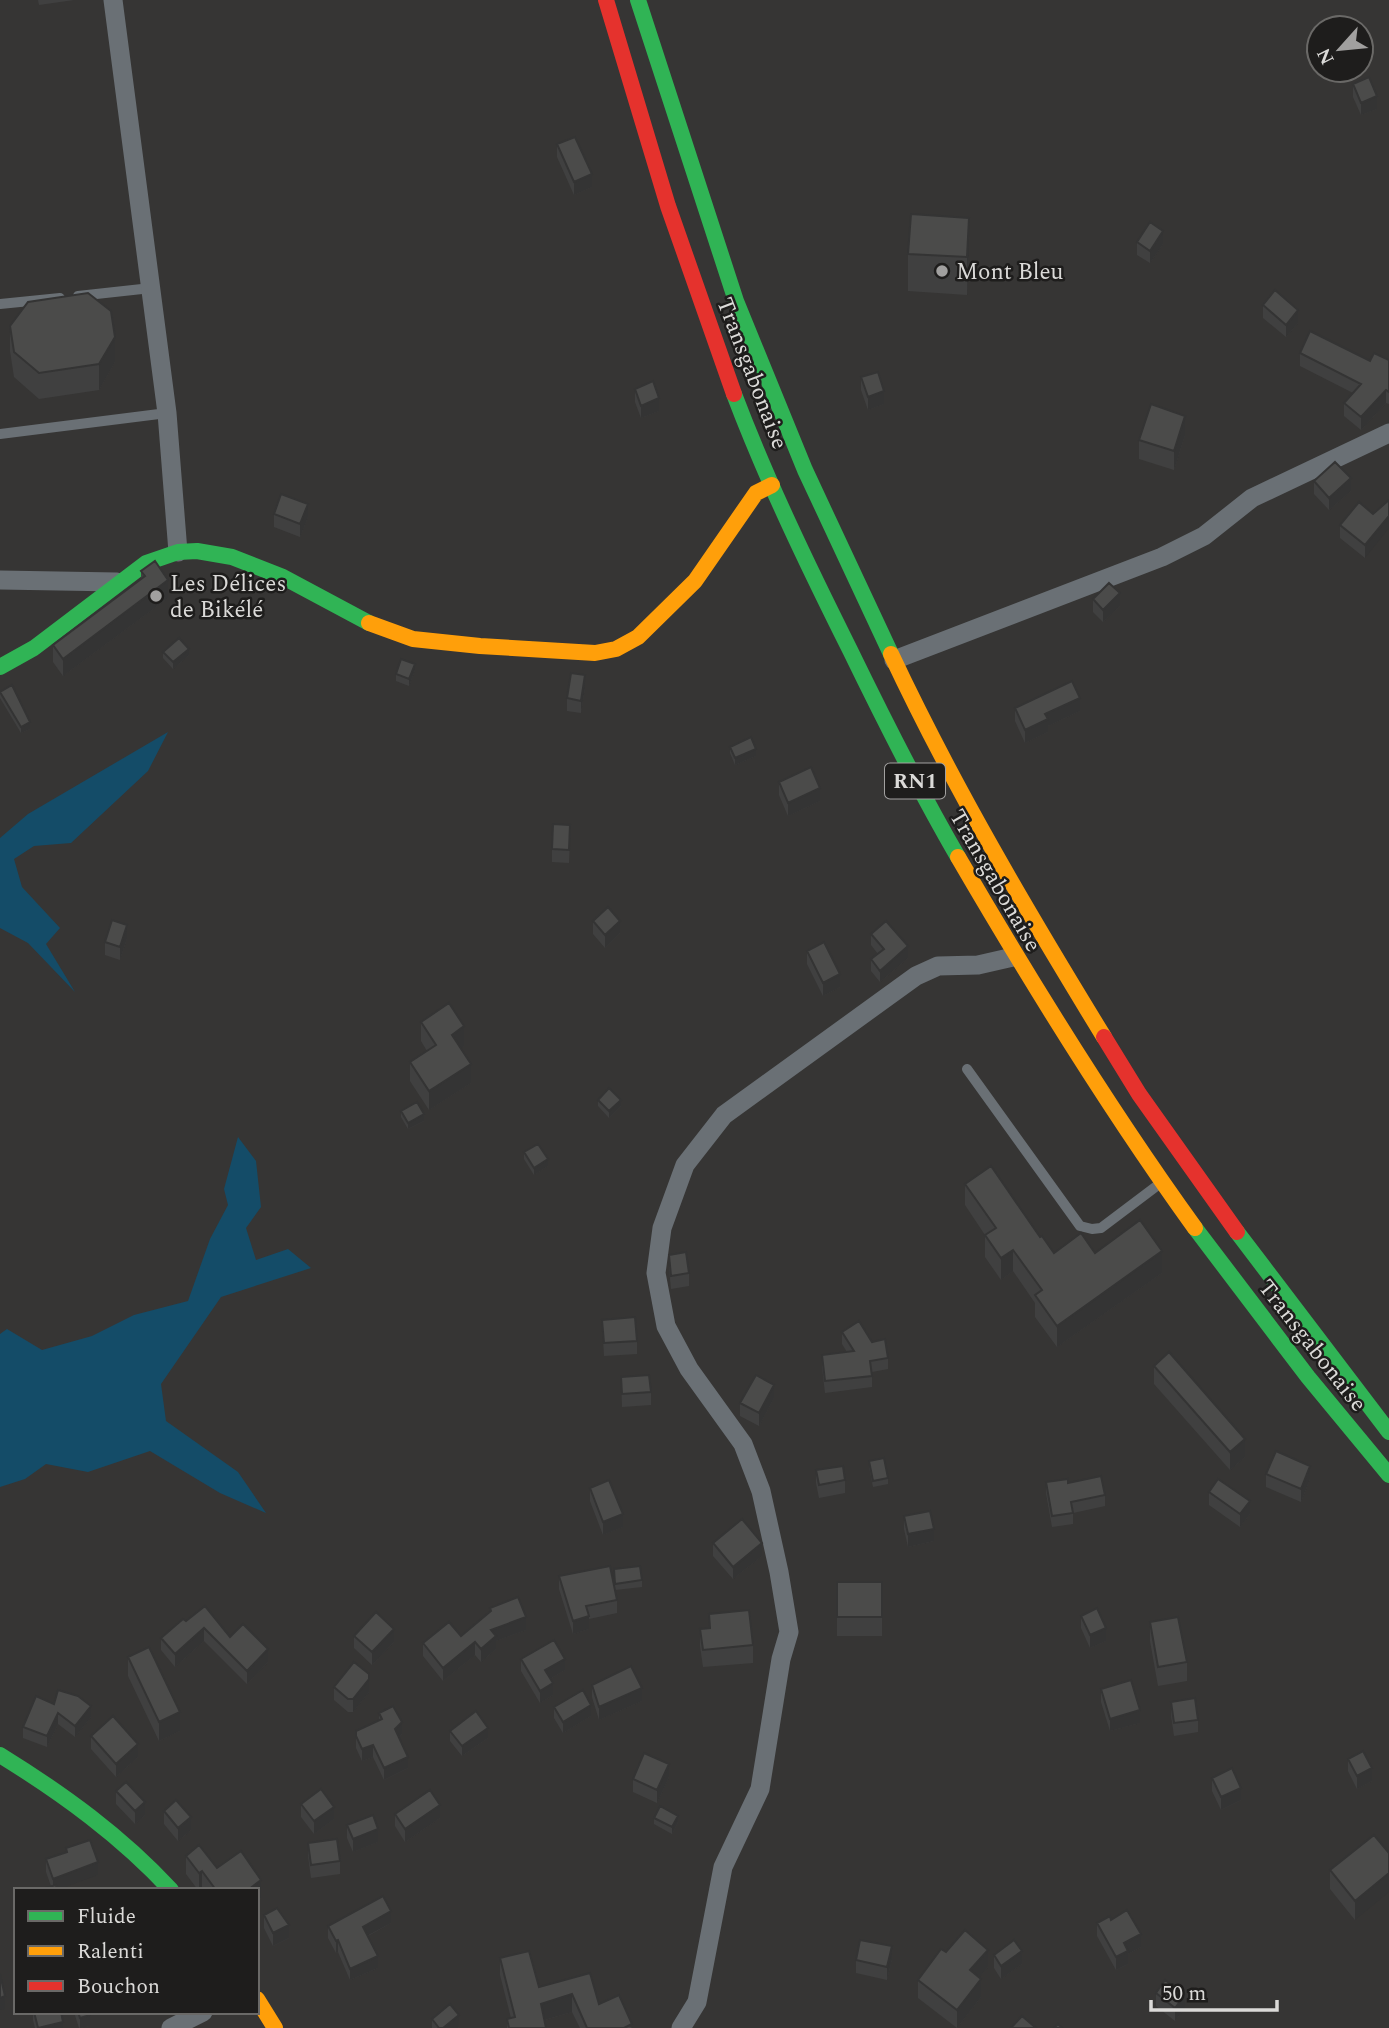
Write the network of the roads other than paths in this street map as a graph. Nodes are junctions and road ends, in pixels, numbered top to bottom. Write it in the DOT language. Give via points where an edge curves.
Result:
graph roads {
  1 [pos="113,0"];
  2 [pos="606,0"];
  3 [pos="638,0"];
  4 [pos="151,288"];
  5 [pos="0,304"];
  6 [pos="167,413"];
  7 [pos="1389,433"];
  8 [pos="0,434"];
  9 [pos="805,470"];
  10 [pos="772,485"];
  11 [pos="178,552"];
  12 [pos="0,580"];
  13 [pos="117,582"];
  14 [pos="894,660"];
  15 [pos="0,667"];
  16 [pos="1013,957"];
  17 [pos="967,1069"];
  18 [pos="1162,1183"];
  19 [pos="1380,1410"];
  20 [pos="1389,1432"];
  21 [pos="1389,1475"];
  22 [pos="0,1755"];
  23 [pos="169,1888"];
  24 [pos="259,2002"];
  25 [pos="199,2014"];
  26 [pos="172,2028"];
  27 [pos="275,2028"];
  28 [pos="681,2028"];
  1 -- 4 [label="street"];
  2 -- 10 [label="main road, Transgabonaise / RN1" via="705,311"];
  3 -- 9 [label="main road, Transgabonaise / RN1" via="736,301"];
  4 -- 5 [label="lane"];
  4 -- 6 [label="street"];
  6 -- 8 [label="lane"];
  6 -- 11 [label="street"];
  7 -- 14 [label="street" via="1252,498 1204,536 1162,557"];
  9 -- 10 [label="street"];
  9 -- 14 [label="main road, Transgabonaise / RN1"];
  10 -- 11 [label="main road" via="756,493 695,581 658,619 616,649 595,653 413,639 368,623 232,557"];
  10 -- 16 [label="main road, Transgabonaise / RN1" via="856,665"];
  11 -- 13 [label="main road" via="146,563"];
  12 -- 13 [label="street"];
  13 -- 15 [label="main road" via="33,648"];
  14 -- 19 [label="main road, Transgabonaise / RN1" via="967,804 1139,1094 1264,1270"];
  16 -- 18 [label="main road, Transgabonaise / RN1"];
  16 -- 28 [label="street" via="978,965 939,966 916,976 724,1115 685,1165 662,1228 656,1273 666,1326 689,1369 743,1444 761,1492 789,1632 760,1789 723,1867 697,2002"];
  17 -- 18 [label="lane" via="1080,1226 1101,1228"];
  18 -- 21 [label="main road, Transgabonaise / RN1" via="1290,1356"];
  19 -- 20 [label="main road, Transgabonaise / RN1"];
  22 -- 23 [label="main road" via="118,1837"];
  24 -- 27 [label="main road"];
  25 -- 26 [label="street"];
}
